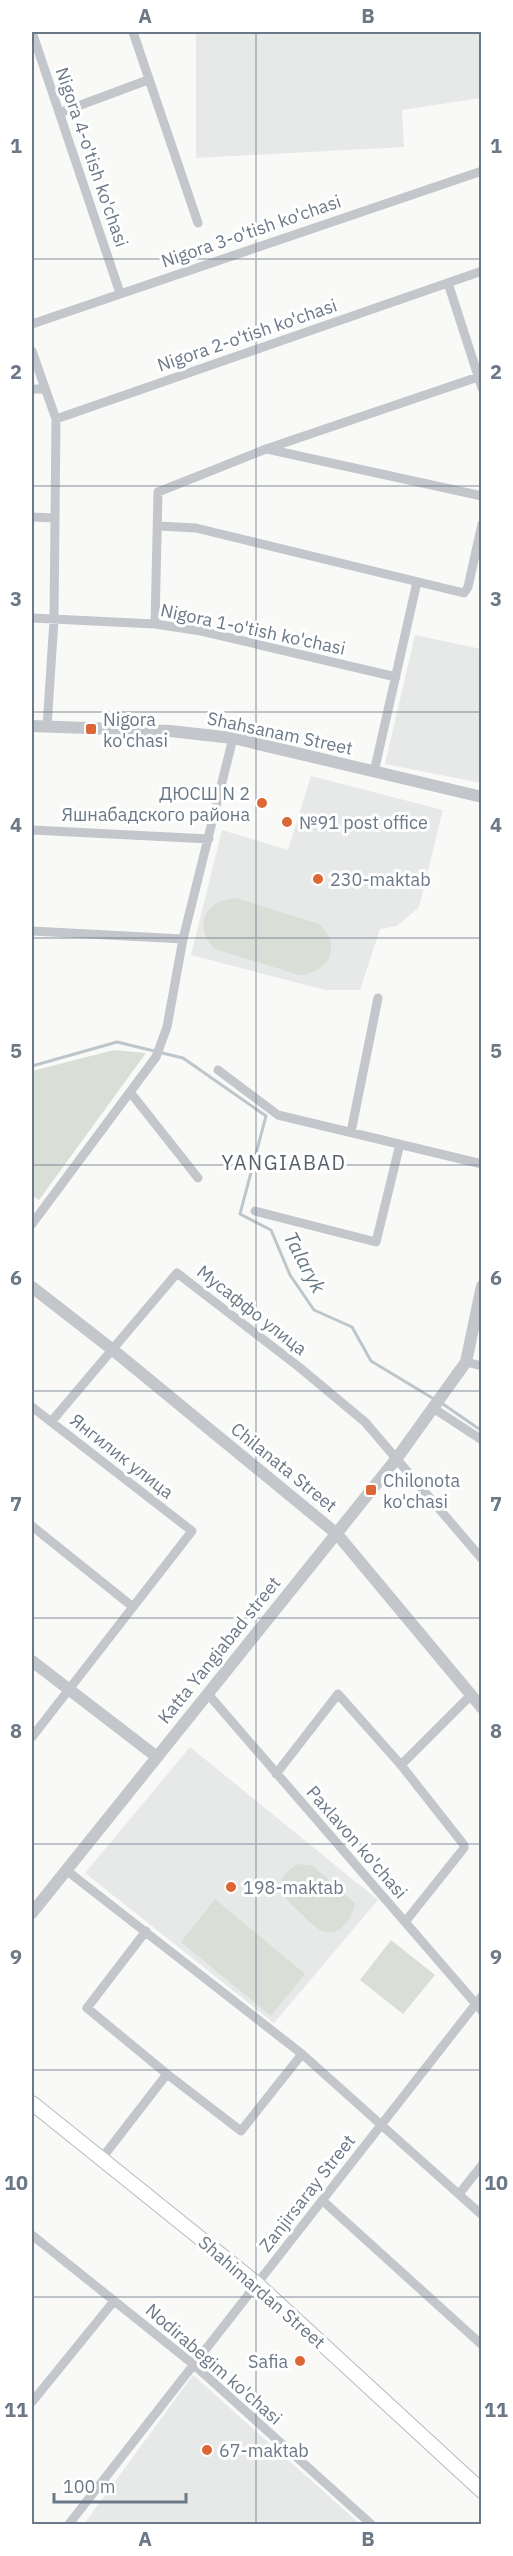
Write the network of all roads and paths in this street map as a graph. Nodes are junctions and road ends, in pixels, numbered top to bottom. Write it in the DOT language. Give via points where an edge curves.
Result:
graph roads {
  1 [pos="32,32"];
  2 [pos="133,32"];
  3 [pos="148,80"];
  4 [pos="59,112"];
  5 [pos="482,171"];
  6 [pos="198,223"];
  7 [pos="482,271"];
  8 [pos="448,283"];
  9 [pos="120,293"];
  10 [pos="32,324"];
  11 [pos="32,351"];
  12 [pos="478,377"];
  13 [pos="44,388"];
  14 [pos="482,388"];
  15 [pos="32,389"];
  16 [pos="56,419"];
  17 [pos="266,449"];
  18 [pos="482,496"];
  19 [pos="32,517"];
  20 [pos="54,518"];
  21 [pos="482,524"];
  22 [pos="158,526"];
  23 [pos="417,582"];
  24 [pos="32,618"];
  25 [pos="54,620"];
  26 [pos="155,624"];
  27 [pos="396,677"];
  28 [pos="32,726"];
  29 [pos="47,727"];
  30 [pos="233,738"];
  31 [pos="374,772"];
  32 [pos="482,797"];
  33 [pos="32,830"];
  34 [pos="209,839"];
  35 [pos="32,931"];
  36 [pos="183,939"];
  37 [pos="378,998"];
  38 [pos="218,1071"];
  39 [pos="130,1092"];
  40 [pos="351,1132"];
  41 [pos="400,1144"];
  42 [pos="482,1164"];
  43 [pos="198,1178"];
  44 [pos="255,1211"];
  45 [pos="32,1224"];
  46 [pos="482,1286"];
  47 [pos="32,1287"];
  48 [pos="113,1350"];
  49 [pos="466,1362"];
  50 [pos="482,1366"];
  51 [pos="32,1407"];
  52 [pos="433,1408"];
  53 [pos="51,1422"];
  54 [pos="482,1440"];
  55 [pos="397,1458"];
  56 [pos="32,1526"];
  57 [pos="336,1534"];
  58 [pos="482,1559"];
  59 [pos="133,1607"];
  60 [pos="32,1661"];
  61 [pos="69,1690"];
  62 [pos="208,1694"];
  63 [pos="471,1695"];
  64 [pos="482,1707"];
  65 [pos="32,1737"];
  66 [pos="157,1757"];
  67 [pos="401,1765"];
  68 [pos="276,1774"];
  69 [pos="66,1869"];
  70 [pos="32,1913"];
  71 [pos="405,1922"];
  72 [pos="146,1931"];
  73 [pos="482,1996"];
  74 [pos="478,2007"];
  75 [pos="302,2054"];
  76 [pos="167,2074"];
  77 [pos="32,2103"];
  78 [pos="382,2124"];
  79 [pos="102,2158"];
  80 [pos="482,2165"];
  81 [pos="459,2194"];
  82 [pos="323,2201"];
  83 [pos="482,2215"];
  84 [pos="33,2239"];
  85 [pos="256,2283"];
  86 [pos="114,2301"];
  87 [pos="482,2345"];
  88 [pos="193,2364"];
  89 [pos="32,2402"];
  90 [pos="482,2492"];
  91 [pos="69,2524"];
  92 [pos="371,2524"];
  1 -- 4 [label="street, Nigora 4-o'tish ko'chasi"];
  2 -- 3 [label="street"];
  3 -- 4 [label="street"];
  3 -- 6 [label="street"];
  4 -- 9 [label="street, Nigora 4-o'tish ko'chasi"];
  5 -- 9 [label="street, Nigora 3-o'tish ko'chasi"];
  7 -- 8 [label="street, Nigora 2-o'tish ko'chasi"];
  8 -- 12 [label="street"];
  8 -- 16 [label="street, Nigora 2-o'tish ko'chasi"];
  9 -- 10 [label="street, Nigora 3-o'tish ko'chasi"];
  11 -- 13 [label="street"];
  12 -- 14 [label="street"];
  12 -- 17 [label="street"];
  13 -- 15 [label="street"];
  13 -- 16 [label="street"];
  16 -- 20 [label="street"];
  17 -- 18 [label="street"];
  17 -- 22 [label="street" via="158,492"];
  19 -- 20 [label="street"];
  20 -- 25 [label="street"];
  21 -- 23 [label="street" via="466,592"];
  22 -- 23 [label="street" via="196,528"];
  22 -- 26 [label="street"];
  23 -- 27 [label="street"];
  24 -- 25 [label="street, Nigora 1-o'tish ko'chasi"];
  25 -- 26 [label="street, Nigora 1-o'tish ko'chasi"];
  25 -- 29 [label="street"];
  26 -- 27 [label="street, Nigora 1-o'tish ko'chasi" via="201,631"];
  27 -- 31 [label="street"];
  28 -- 29 [label="street, Shahsanam Street"];
  29 -- 30 [label="street, Shahsanam Street" via="170,731"];
  30 -- 31 [label="street, Shahsanam Street"];
  30 -- 34 [label="street"];
  31 -- 32 [label="street, Shahsanam Street"];
  33 -- 34 [label="street"];
  34 -- 36 [label="street"];
  35 -- 36 [label="street"];
  36 -- 39 [label="street" via="167,1027 156,1057"];
  37 -- 40 [label="street"];
  38 -- 40 [label="street" via="278,1115"];
  39 -- 43 [label="street"];
  39 -- 45 [label="street"];
  40 -- 41 [label="street"];
  41 -- 42 [label="street"];
  41 -- 44 [label="street" via="376,1242"];
  46 -- 49 [label="street"];
  47 -- 48 [label="street, Chilanata Street"];
  48 -- 53 [label="street, Мусаффо улица"];
  48 -- 55 [label="street, Мусаффо улица" via="177,1273 365,1422"];
  48 -- 57 [label="street, Chilanata Street"];
  49 -- 50 [label="street"];
  49 -- 52 [label="street"];
  51 -- 53 [label="street, Янгилик улица"];
  52 -- 54 [label="street"];
  52 -- 55 [label="street, Katta Yangiabad street"];
  53 -- 59 [label="street, Янгилик улица" via="192,1531"];
  55 -- 57 [label="street, Katta Yangiabad street"];
  55 -- 58 [label="street"];
  56 -- 59 [label="street"];
  57 -- 62 [label="street, Katta Yangiabad street"];
  57 -- 63 [label="street, Chilanata Street"];
  59 -- 61 [label="street"];
  60 -- 61 [label="street"];
  61 -- 65 [label="street"];
  61 -- 66 [label="street"];
  62 -- 66 [label="street, Katta Yangiabad street"];
  62 -- 68 [label="street, Paxlavon ko'chasi"];
  63 -- 64 [label="street, Chilanata Street"];
  63 -- 67 [label="street"];
  66 -- 69 [label="street, Katta Yangiabad street"];
  67 -- 68 [label="street" via="338,1694"];
  67 -- 71 [label="street" via="464,1845"];
  68 -- 71 [label="street, Paxlavon ko'chasi"];
  69 -- 70 [label="street, Katta Yangiabad street"];
  69 -- 72 [label="street"];
  71 -- 74 [label="street, Paxlavon ko'chasi"];
  72 -- 75 [label="street"];
  72 -- 76 [label="street" via="87,2008"];
  73 -- 74 [label="street, Zanjirsaray Street"];
  74 -- 78 [label="street, Zanjirsaray Street"];
  75 -- 76 [label="street" via="241,2131"];
  75 -- 78 [label="street"];
  76 -- 79 [label="street"];
  77 -- 79 [label="main road, Shahimardan Street"];
  78 -- 81 [label="street"];
  78 -- 82 [label="street, Zanjirsaray Street"];
  79 -- 85 [label="main road, Shahimardan Street"];
  80 -- 81 [label="street"];
  81 -- 83 [label="street"];
  82 -- 85 [label="street, Zanjirsaray Street"];
  82 -- 87 [label="street"];
  84 -- 86 [label="street, Nodirabegim ko'chasi"];
  85 -- 88 [label="street, Zanjirsaray Street"];
  85 -- 90 [label="main road, Shahimardan Street"];
  86 -- 88 [label="street, Nodirabegim ko'chasi"];
  86 -- 89 [label="street"];
  88 -- 91 [label="street, Zanjirsaray Street"];
  88 -- 92 [label="street, Nodirabegim ko'chasi"];
}
